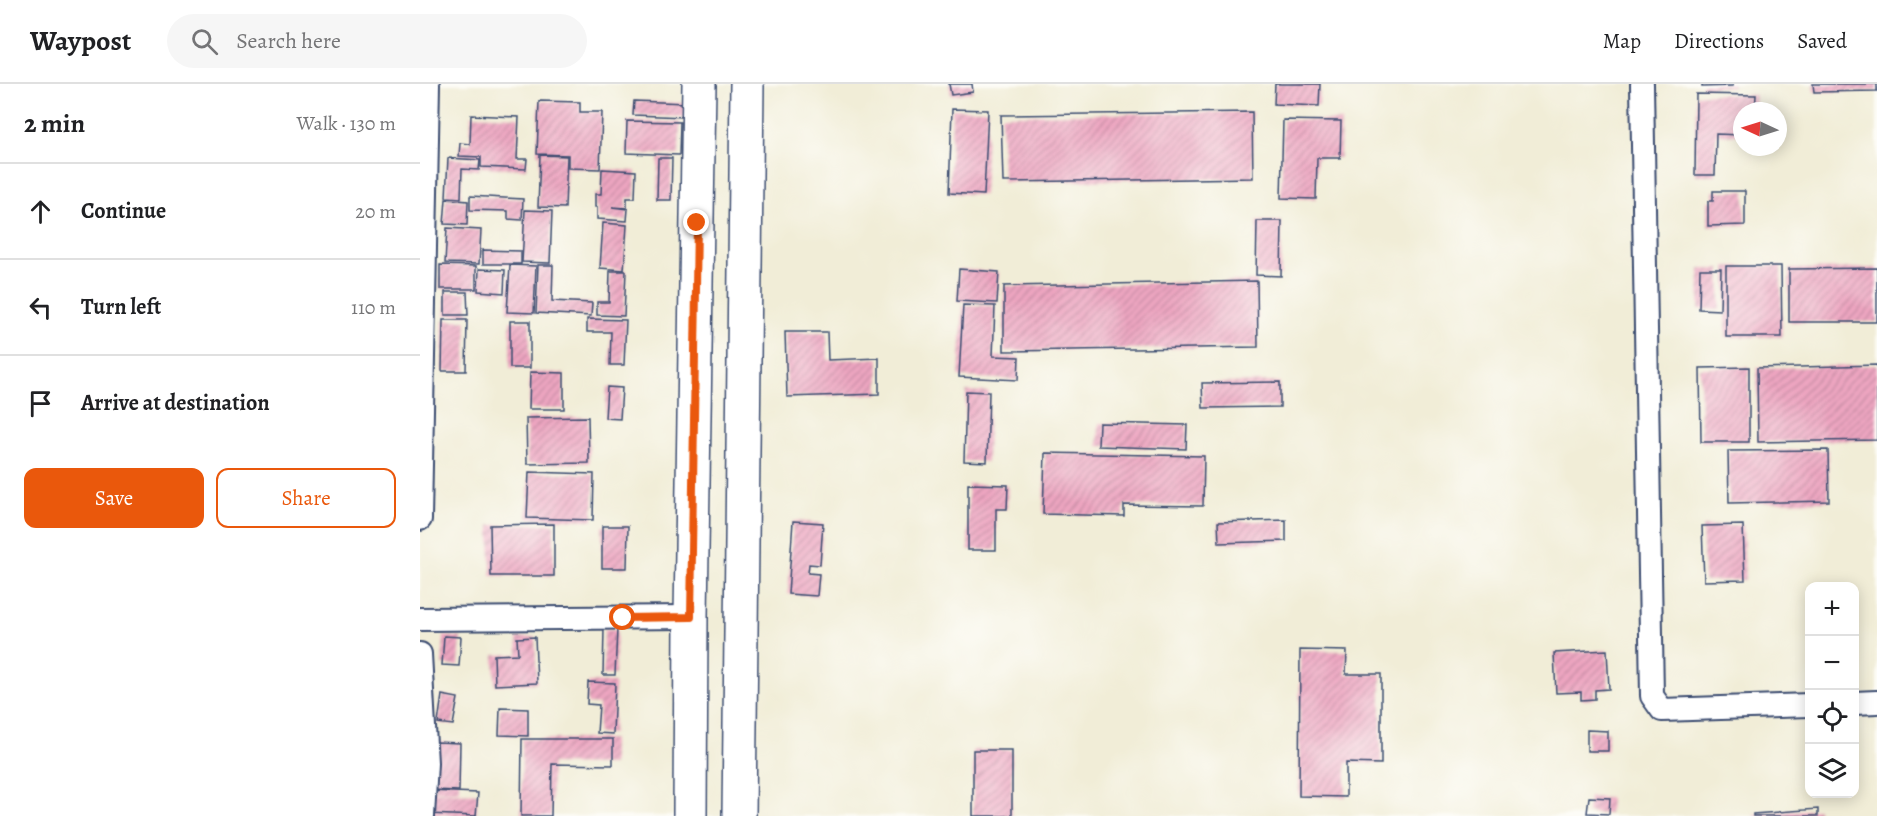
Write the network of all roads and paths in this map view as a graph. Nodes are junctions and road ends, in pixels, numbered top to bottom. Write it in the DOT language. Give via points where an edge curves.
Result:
graph roads {
  1 [pos="428,84"];
  2 [pos="699,84"];
  3 [pos="747,84"];
  4 [pos="1642,84"];
  5 [pos="420,519"];
  6 [pos="691,617"];
  7 [pos="420,619"];
  8 [pos="420,654"];
  9 [pos="1877,702"];
  10 [pos="1859,703"];
  11 [pos="1805,705"];
  12 [pos="423,763"];
  13 [pos="423,816"];
  14 [pos="690,816"];
  15 [pos="739,816"];
  1 -- 5 [label="street"];
  2 -- 6 [label="street"];
  3 -- 15 [label="street"];
  4 -- 11 [label="street" via="1652,696 1662,710"];
  6 -- 7 [label="street"];
  6 -- 14 [label="street"];
  8 -- 12 [label="street"];
  9 -- 10 [label="street"];
  12 -- 13 [label="street"];
}
